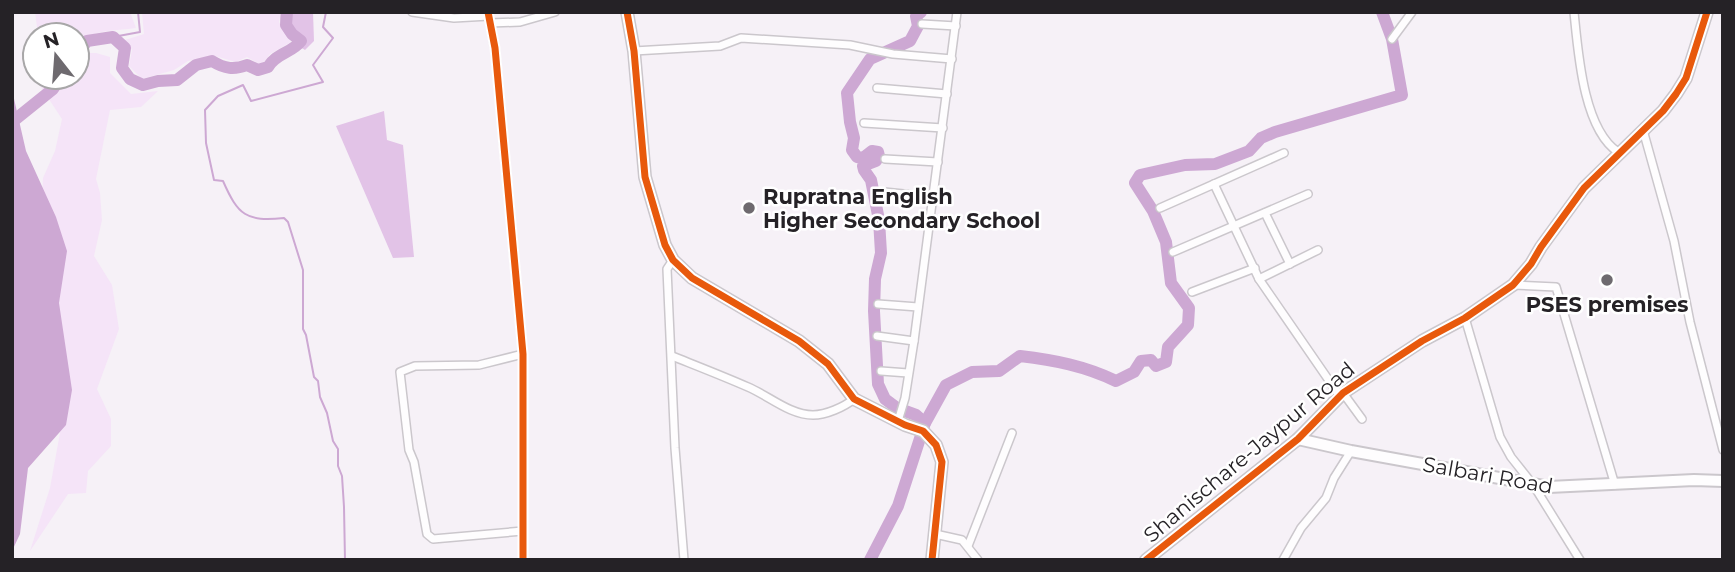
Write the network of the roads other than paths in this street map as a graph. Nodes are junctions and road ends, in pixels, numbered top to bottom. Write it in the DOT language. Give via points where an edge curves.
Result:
graph roads {
  1 [pos="412,12"];
  2 [pos="555,12"];
  3 [pos="627,12"];
  4 [pos="957,12"];
  5 [pos="1412,12"];
  6 [pos="1574,12"];
  7 [pos="1707,12"];
  8 [pos="489,17"];
  9 [pos="922,24"];
  10 [pos="956,26"];
  11 [pos="1392,39"];
  12 [pos="634,51"];
  13 [pos="951,59"];
  14 [pos="877,88"];
  15 [pos="947,94"];
  16 [pos="864,123"];
  17 [pos="943,128"];
  18 [pos="1643,130"];
  19 [pos="1618,152"];
  20 [pos="1284,153"];
  21 [pos="885,159"];
  22 [pos="938,162"];
  23 [pos="1214,184"];
  24 [pos="884,192"];
  25 [pos="1308,194"];
  26 [pos="933,197"];
  27 [pos="1160,208"];
  28 [pos="1265,214"];
  29 [pos="1235,227"];
  30 [pos="1318,250"];
  31 [pos="1173,252"];
  32 [pos="673,260"];
  33 [pos="1290,264"];
  34 [pos="1255,268"];
  35 [pos="1259,279"];
  36 [pos="1513,285"];
  37 [pos="1192,292"];
  38 [pos="878,304"];
  39 [pos="918,307"];
  40 [pos="1465,318"];
  41 [pos="877,335"];
  42 [pos="914,341"];
  43 [pos="523,354"];
  44 [pos="671,356"];
  45 [pos="881,371"];
  46 [pos="908,373"];
  47 [pos="1341,394"];
  48 [pos="853,399"];
  49 [pos="901,413"];
  50 [pos="1362,419"];
  51 [pos="1012,433"];
  52 [pos="1298,439"];
  53 [pos="1723,450"];
  54 [pos="1351,451"];
  55 [pos="1723,481"];
  56 [pos="1616,485"];
  57 [pos="1534,486"];
  58 [pos="523,531"];
  59 [pos="936,534"];
  60 [pos="968,546"];
  61 [pos="523,560"];
  62 [pos="684,560"];
  63 [pos="932,560"];
  64 [pos="978,560"];
  65 [pos="1146,560"];
  66 [pos="1283,560"];
  67 [pos="1580,560"];
  1 -- 8 [label="street"];
  2 -- 8 [label="street" via="520,22"];
  3 -- 12 [label="street"];
  4 -- 10 [label="street"];
  5 -- 11 [label="street"];
  6 -- 19 [label="street" via="1585,91 1597,125"];
  7 -- 18 [label="street, Shanischare-Jaypur Road" via="1686,78"];
  8 -- 43 [label="street"];
  9 -- 10 [label="street"];
  10 -- 13 [label="street"];
  12 -- 13 [label="street" via="720,46 741,38 850,45"];
  12 -- 32 [label="street" via="645,177"];
  13 -- 15 [label="street"];
  14 -- 15 [label="street"];
  15 -- 17 [label="street"];
  16 -- 17 [label="street"];
  17 -- 22 [label="street"];
  18 -- 19 [label="street, Shanischare-Jaypur Road"];
  18 -- 53 [label="street"];
  19 -- 36 [label="street, Shanischare-Jaypur Road" via="1571,205"];
  20 -- 23 [label="street"];
  21 -- 22 [label="street"];
  22 -- 26 [label="street"];
  23 -- 27 [label="street"];
  23 -- 29 [label="street"];
  24 -- 26 [label="street"];
  25 -- 28 [label="street"];
  26 -- 39 [label="street"];
  28 -- 29 [label="street"];
  28 -- 33 [label="street"];
  29 -- 31 [label="street"];
  29 -- 34 [label="street"];
  30 -- 33 [label="street"];
  32 -- 44 [label="street" via="667,269"];
  32 -- 48 [label="street" via="692,278 799,341 828,364"];
  33 -- 35 [label="street"];
  34 -- 35 [label="street"];
  34 -- 37 [label="street"];
  35 -- 47 [label="street"];
  36 -- 40 [label="street, Shanischare-Jaypur Road"];
  36 -- 56 [label="street" via="1556,287"];
  38 -- 39 [label="street"];
  39 -- 42 [label="street"];
  40 -- 47 [label="street, Shanischare-Jaypur Road"];
  40 -- 57 [label="street" via="1500,437"];
  41 -- 42 [label="street"];
  42 -- 46 [label="street"];
  43 -- 58 [label="street"];
  43 -- 58 [label="street" via="480,365 415,366 400,372 409,450 427,534 433,540"];
  44 -- 48 [label="street" via="807,414 816,415"];
  44 -- 62 [label="street"];
  45 -- 46 [label="street"];
  46 -- 49 [label="street"];
  47 -- 50 [label="street"];
  47 -- 52 [label="street, Shanischare-Jaypur Road"];
  48 -- 49 [label="street"];
  49 -- 59 [label="street" via="923,430 940,454"];
  51 -- 60 [label="street"];
  52 -- 54 [label="street, Salbari Road"];
  52 -- 65 [label="street, Shanischare-Jaypur Road"];
  54 -- 57 [label="street, Salbari Road"];
  54 -- 66 [label="street" via="1326,498"];
  55 -- 56 [label="street, Salbari Road"];
  56 -- 57 [label="street, Salbari Road"];
  57 -- 67 [label="street"];
  58 -- 61 [label="street"];
  59 -- 60 [label="street"];
  59 -- 63 [label="street"];
  60 -- 64 [label="street"];
}
